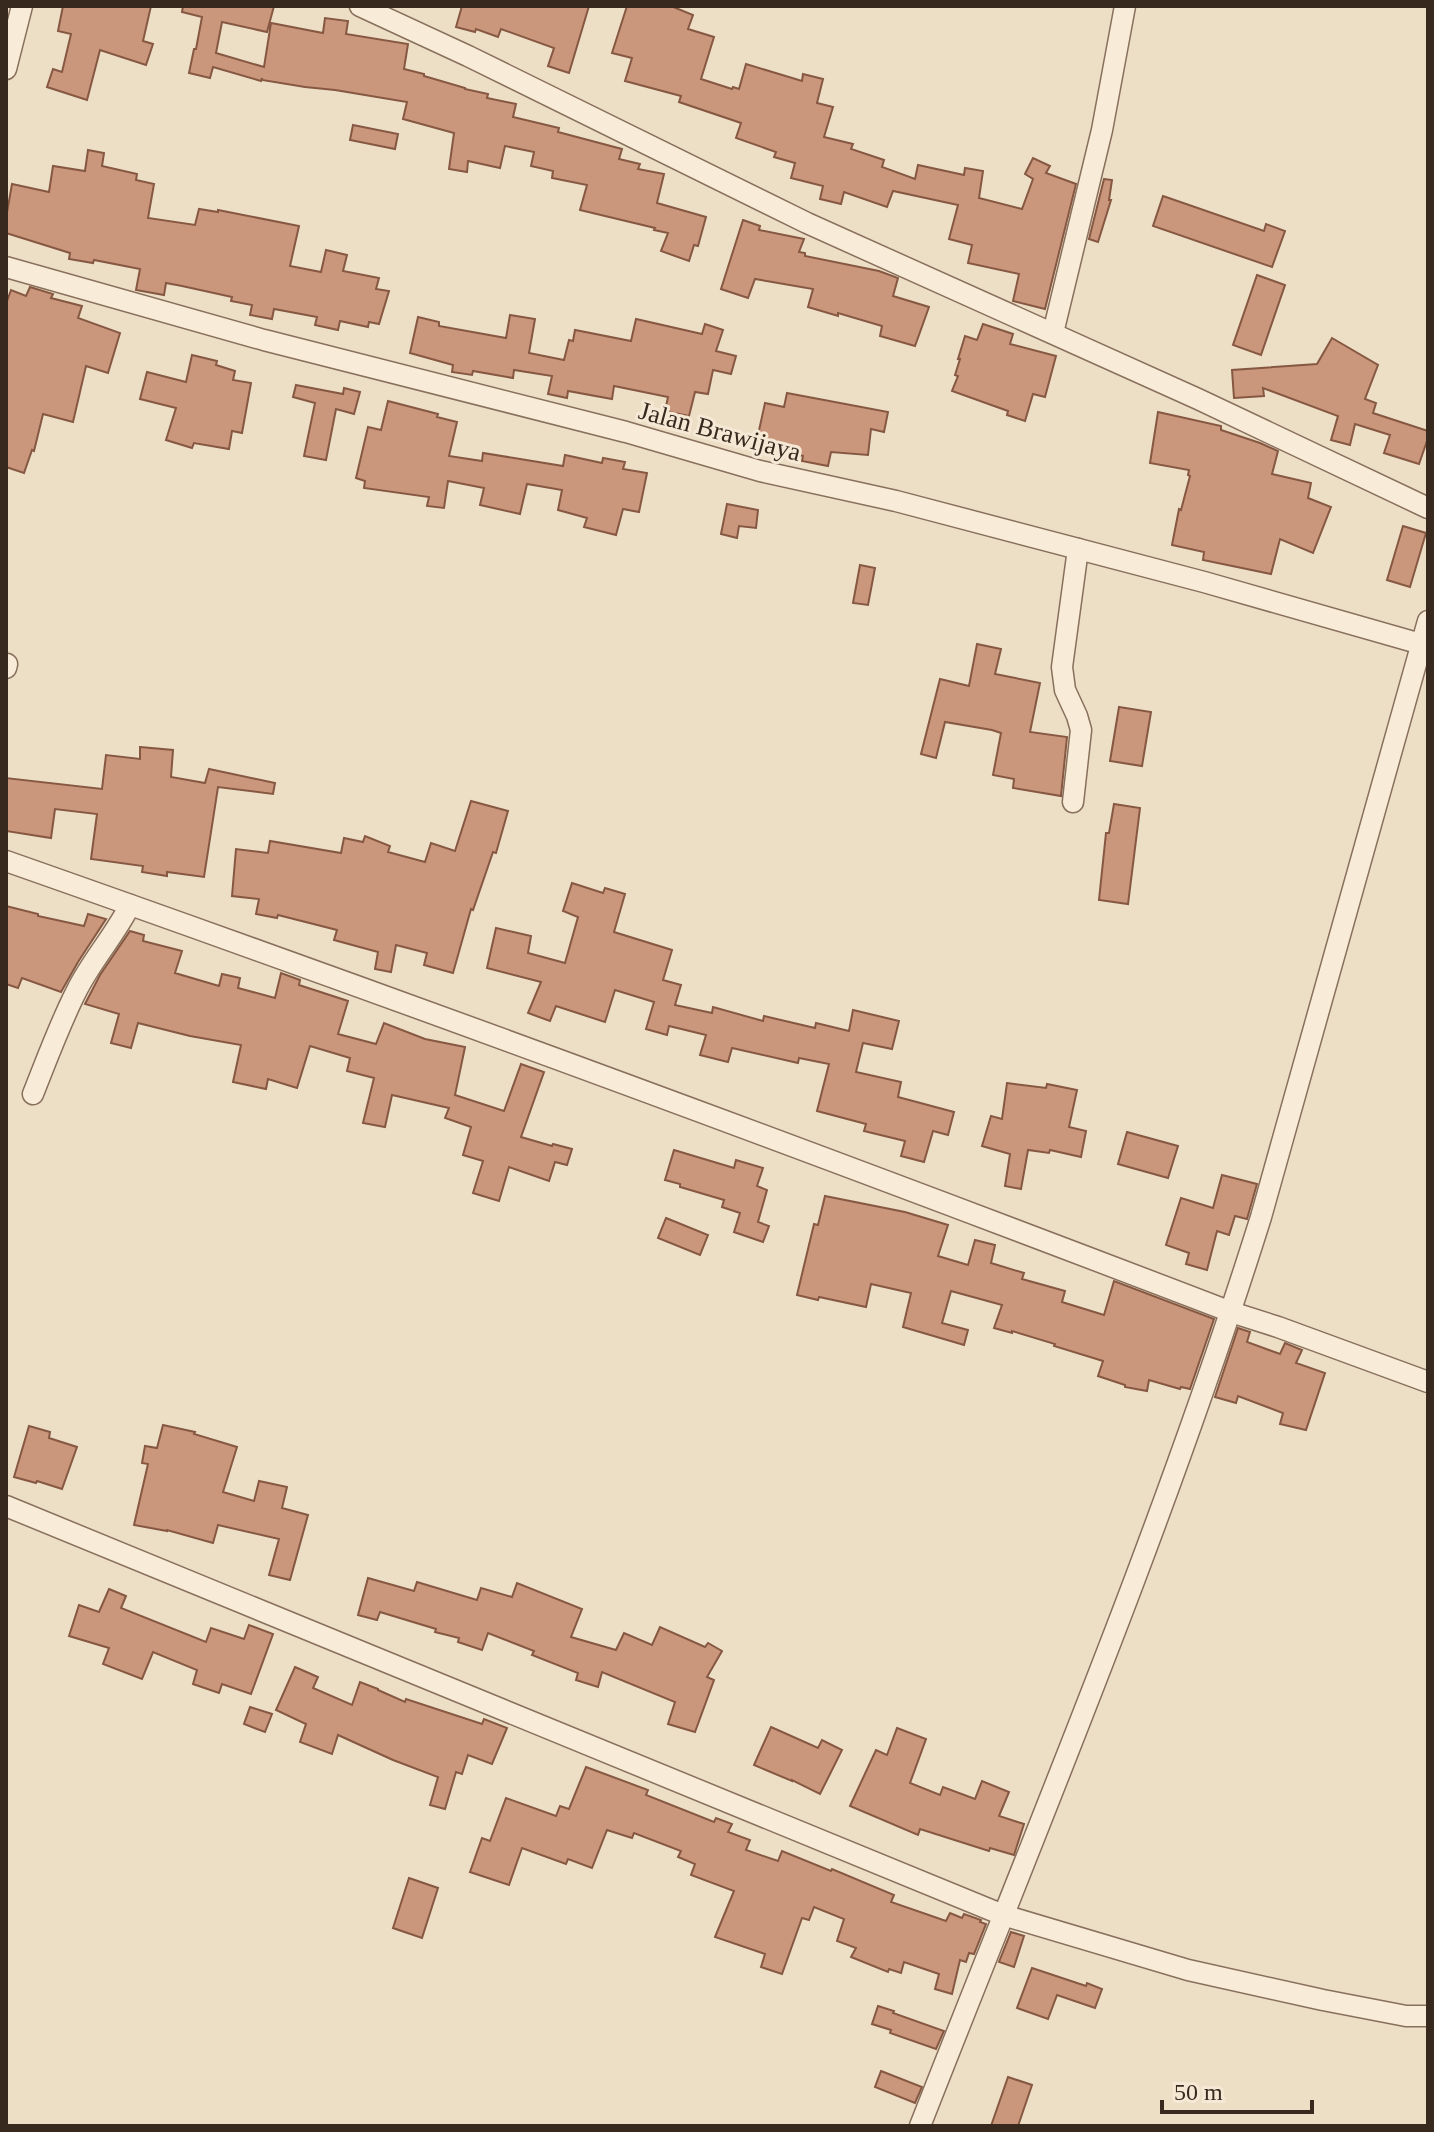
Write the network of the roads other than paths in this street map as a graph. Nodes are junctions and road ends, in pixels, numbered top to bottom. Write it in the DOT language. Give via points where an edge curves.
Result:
graph roads {
  1 [pos="22,6"];
  2 [pos="360,6"];
  3 [pos="1125,6"];
  4 [pos="6,69"];
  5 [pos="6,267"];
  6 [pos="1053,333"];
  7 [pos="1428,508"];
  8 [pos="1078,549"];
  9 [pos="1428,621"];
  10 [pos="1421,644"];
  11 [pos="1073,802"];
  12 [pos="6,861"];
  13 [pos="130,905"];
  14 [pos="33,1094"];
  15 [pos="1231,1312"];
  16 [pos="1428,1382"];
  17 [pos="6,1506"];
  18 [pos="1003,1915"];
  19 [pos="1428,2016"];
  20 [pos="920,2126"];
  1 -- 4 [label="street"];
  2 -- 6 [label="street" via="807,223"];
  3 -- 6 [label="street" via="1102,130"];
  5 -- 8 [label="street, Jalan Brawijaya" via="760,471"];
  6 -- 7 [label="street"];
  8 -- 10 [label="street, Jalan Brawijaya"];
  8 -- 11 [label="street" via="1062,667 1081,730"];
  9 -- 10 [label="street"];
  10 -- 15 [label="street"];
  12 -- 13 [label="street"];
  13 -- 14 [label="street" via="78,987"];
  13 -- 15 [label="street" via="605,1076"];
  15 -- 16 [label="street"];
  15 -- 18 [label="street" via="1099,1677"];
  17 -- 18 [label="street"];
  18 -- 19 [label="street" via="1188,1970 1406,2016"];
  18 -- 20 [label="street"];
}
